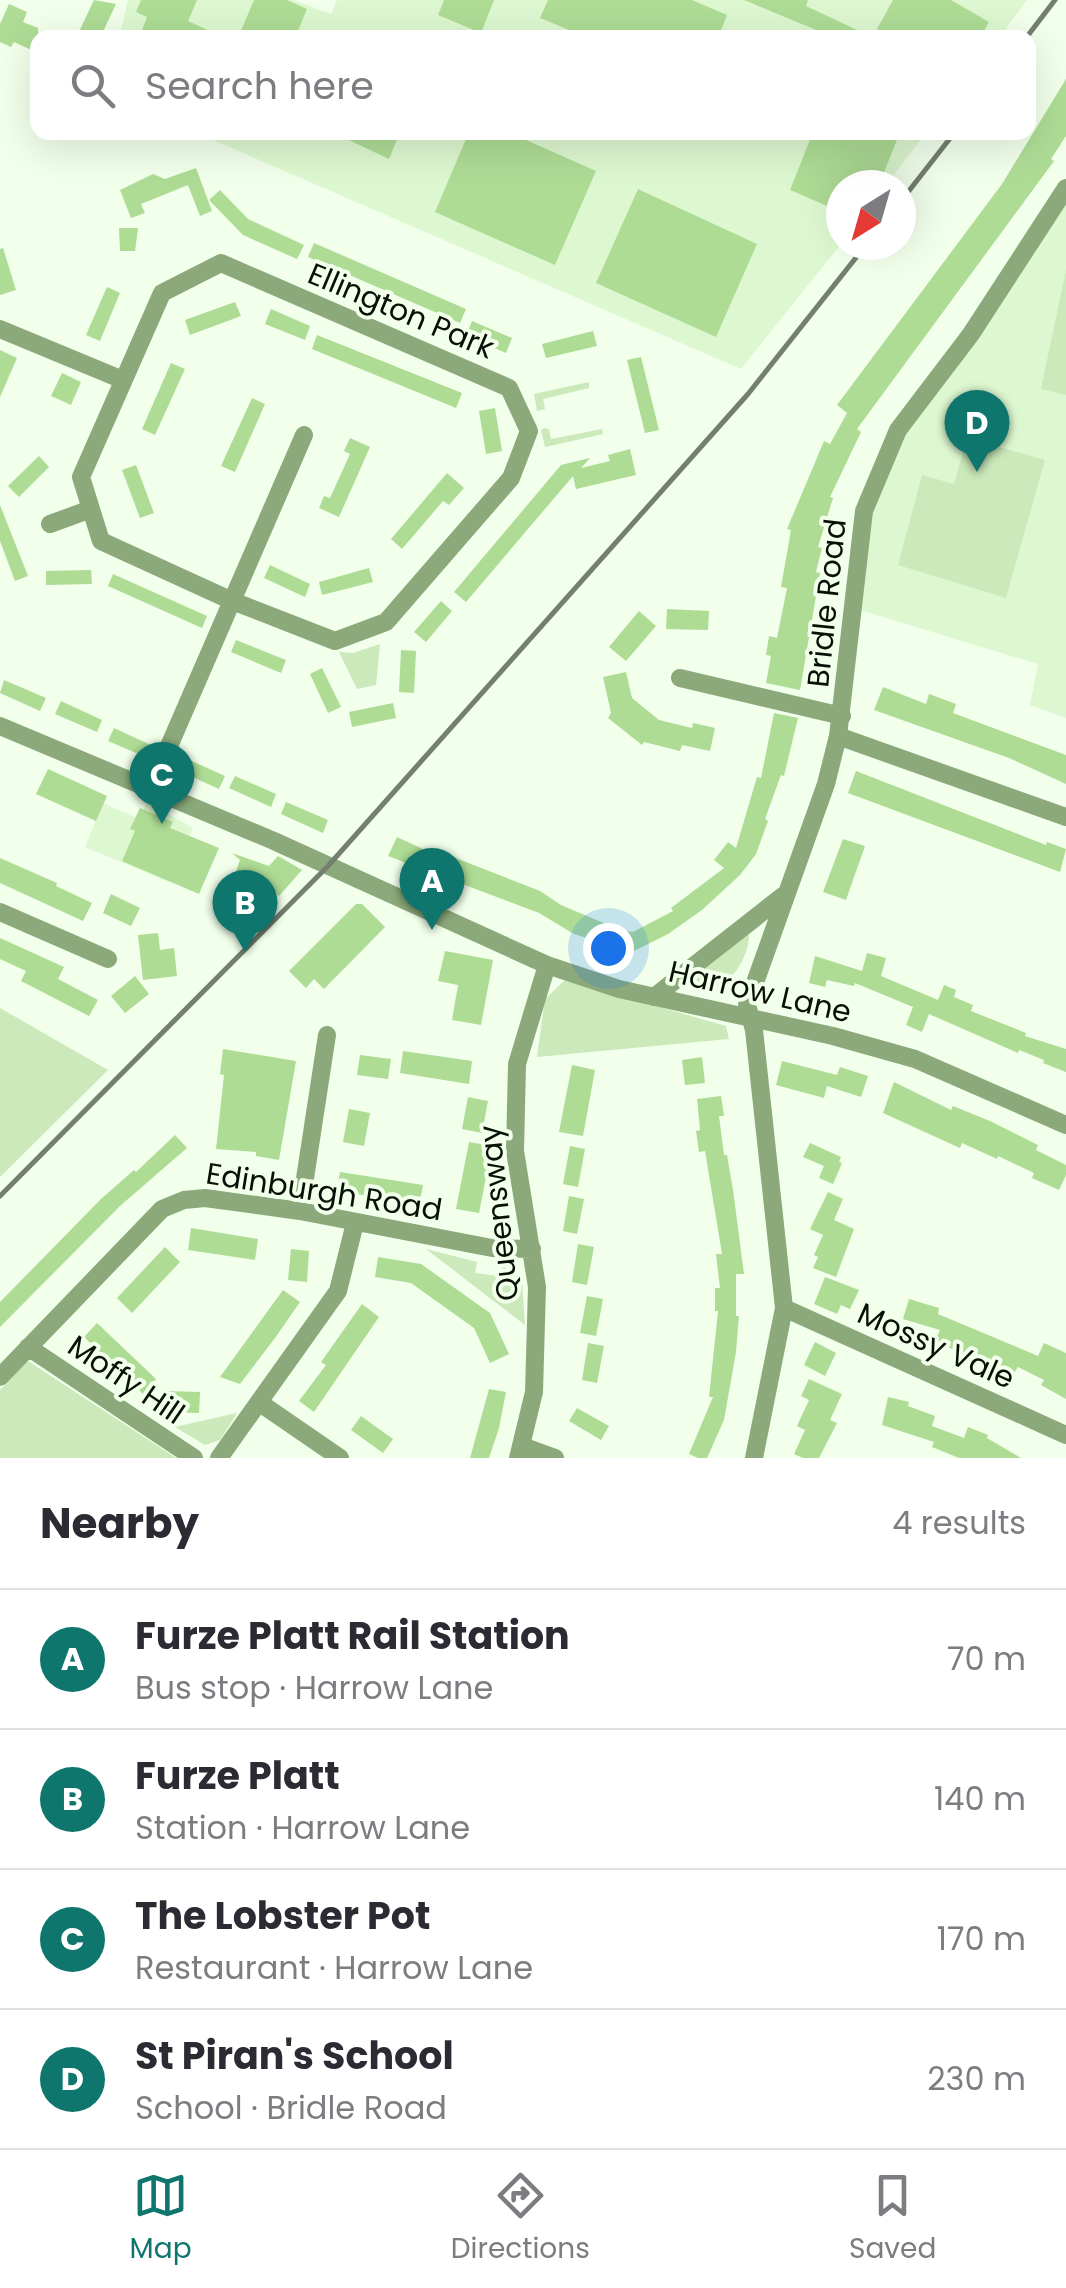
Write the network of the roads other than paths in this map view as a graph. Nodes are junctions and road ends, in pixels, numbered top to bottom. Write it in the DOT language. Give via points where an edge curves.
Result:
graph roads {
  1 [pos="1066,188"];
  2 [pos="0,328"];
  3 [pos="123,380"];
  4 [pos="304,435"];
  5 [pos="91,509"];
  6 [pos="50,524"];
  7 [pos="230,600"];
  8 [pos="680,678"];
  9 [pos="842,716"];
  10 [pos="0,726"];
  11 [pos="838,736"];
  12 [pos="150,790"];
  13 [pos="1066,818"];
  14 [pos="786,894"];
  15 [pos="0,912"];
  16 [pos="108,959"];
  17 [pos="547,965"];
  18 [pos="654,997"];
  19 [pos="750,1019"];
  20 [pos="327,1034"];
  21 [pos="1066,1125"];
  22 [pos="300,1210"];
  23 [pos="354,1223"];
  24 [pos="532,1249"];
  25 [pos="784,1308"];
  26 [pos="28,1347"];
  27 [pos="0,1377"];
  28 [pos="260,1403"];
  29 [pos="1066,1435"];
  30 [pos="520,1452"];
  31 [pos="194,1458"];
  32 [pos="219,1458"];
  33 [pos="340,1458"];
  34 [pos="554,1458"];
  35 [pos="754,1458"];
  1 -- 9 [label="street, Bridle Road" via="971,334 898,430 886,457 864,511"];
  2 -- 3 [label="street"];
  3 -- 5 [label="street, Ellington Park" via="81,477"];
  3 -- 7 [label="street, Ellington Park" via="162,293 195,268 221,263 509,388 529,432 511,478 386,622 335,641"];
  4 -- 7 [label="street"];
  5 -- 6 [label="street"];
  5 -- 7 [label="street, Ellington Park" via="101,541"];
  7 -- 12 [label="street"];
  8 -- 9 [label="street"];
  9 -- 11 [label="street, Bridle Road"];
  10 -- 12 [label="street, Harrow Lane"];
  11 -- 13 [label="street"];
  11 -- 14 [label="street, Bridle Road"];
  12 -- 17 [label="street, Harrow Lane"];
  14 -- 18 [label="street"];
  14 -- 19 [label="street, Bridle Road" via="746,1005"];
  15 -- 16 [label="street"];
  17 -- 18 [label="street, Harrow Lane"];
  17 -- 24 [label="street, Queensway" via="517,1064 515,1150"];
  18 -- 19 [label="street, Harrow Lane"];
  19 -- 21 [label="street, Harrow Lane" via="915,1058"];
  19 -- 25 [label="street, Bridle Road"];
  20 -- 22 [label="street"];
  22 -- 23 [label="street, Edinburgh Road"];
  22 -- 26 [label="street, Edinburgh Road" via="205,1198 162,1209"];
  23 -- 24 [label="street, Edinburgh Road"];
  23 -- 28 [label="street" via="338,1291"];
  24 -- 30 [label="street, Queensway" via="534,1392"];
  25 -- 29 [label="street, Mossy Vale"];
  25 -- 35 [label="street, Bridle Road"];
  26 -- 27 [label="street, Edinburgh Road"];
  26 -- 31 [label="street, Moffy Hill"];
  28 -- 32 [label="street"];
  28 -- 33 [label="street"];
  30 -- 34 [label="street"];
}
